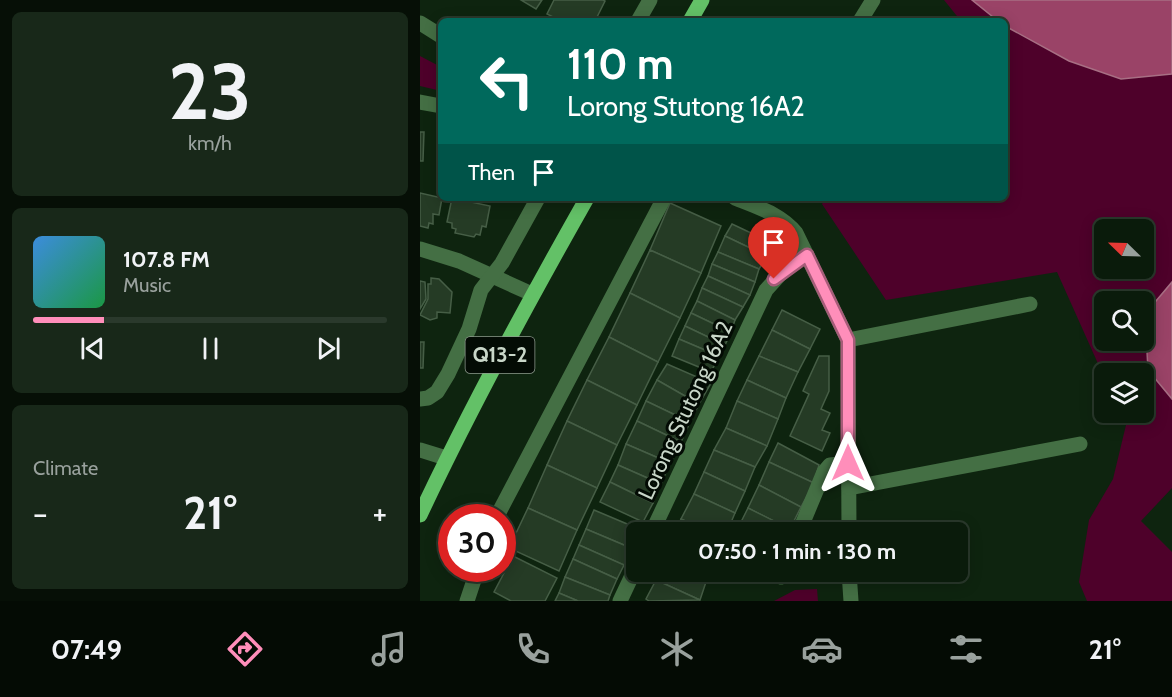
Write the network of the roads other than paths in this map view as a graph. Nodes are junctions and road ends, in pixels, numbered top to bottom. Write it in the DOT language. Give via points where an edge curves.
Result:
graph roads {
  1 [pos="649,0"];
  2 [pos="702,0"];
  3 [pos="873,0"];
  4 [pos="640,18"];
  5 [pos="692,18"];
  6 [pos="862,18"];
  7 [pos="420,23"];
  8 [pos="438,34"];
  9 [pos="420,102"];
  10 [pos="438,105"];
  11 [pos="536,201"];
  12 [pos="585,201"];
  13 [pos="662,201"];
  14 [pos="742,201"];
  15 [pos="420,249"];
  16 [pos="807,255"];
  17 [pos="491,275"];
  18 [pos="532,294"];
  19 [pos="1030,304"];
  20 [pos="848,340"];
  21 [pos="420,399"];
  22 [pos="1080,444"];
  23 [pos="420,450"];
  24 [pos="446,458"];
  25 [pos="848,463"];
  26 [pos="849,488"];
  27 [pos="503,504"];
  28 [pos="420,514"];
  29 [pos="657,522"];
  30 [pos="803,522"];
  31 [pos="849,522"];
  32 [pos="473,582"];
  33 [pos="629,582"];
  34 [pos="850,582"];
  35 [pos="467,601"];
  36 [pos="620,601"];
  37 [pos="851,601"];
  1 -- 4 [label="street"];
  2 -- 5 [label="main road"];
  3 -- 6 [label="street"];
  7 -- 8 [label="street"];
  9 -- 10 [label="street"];
  11 -- 17 [label="street" via="502,264"];
  12 -- 18 [label="main road, Q13-2"];
  13 -- 27 [label="street"];
  14 -- 16 [label="street" via="780,217 796,233"];
  15 -- 17 [label="street"];
  16 -- 20 [label="street"];
  16 -- 29 [label="street, Lorong Stutong 16A2" via="780,274 766,290"];
  17 -- 18 [label="street"];
  17 -- 21 [label="street" via="481,290 469,329 448,374 437,392"];
  18 -- 24 [label="main road, Q13-2"];
  19 -- 20 [label="street"];
  20 -- 25 [label="street"];
  22 -- 26 [label="street"];
  23 -- 24 [label="street"];
  24 -- 28 [label="main road, Q13-2"];
  25 -- 26 [label="street"];
  25 -- 30 [label="street" via="830,465 824,472"];
  26 -- 31 [label="street"];
  32 -- 35 [label="street"];
  33 -- 36 [label="street"];
  34 -- 37 [label="street"];
}
